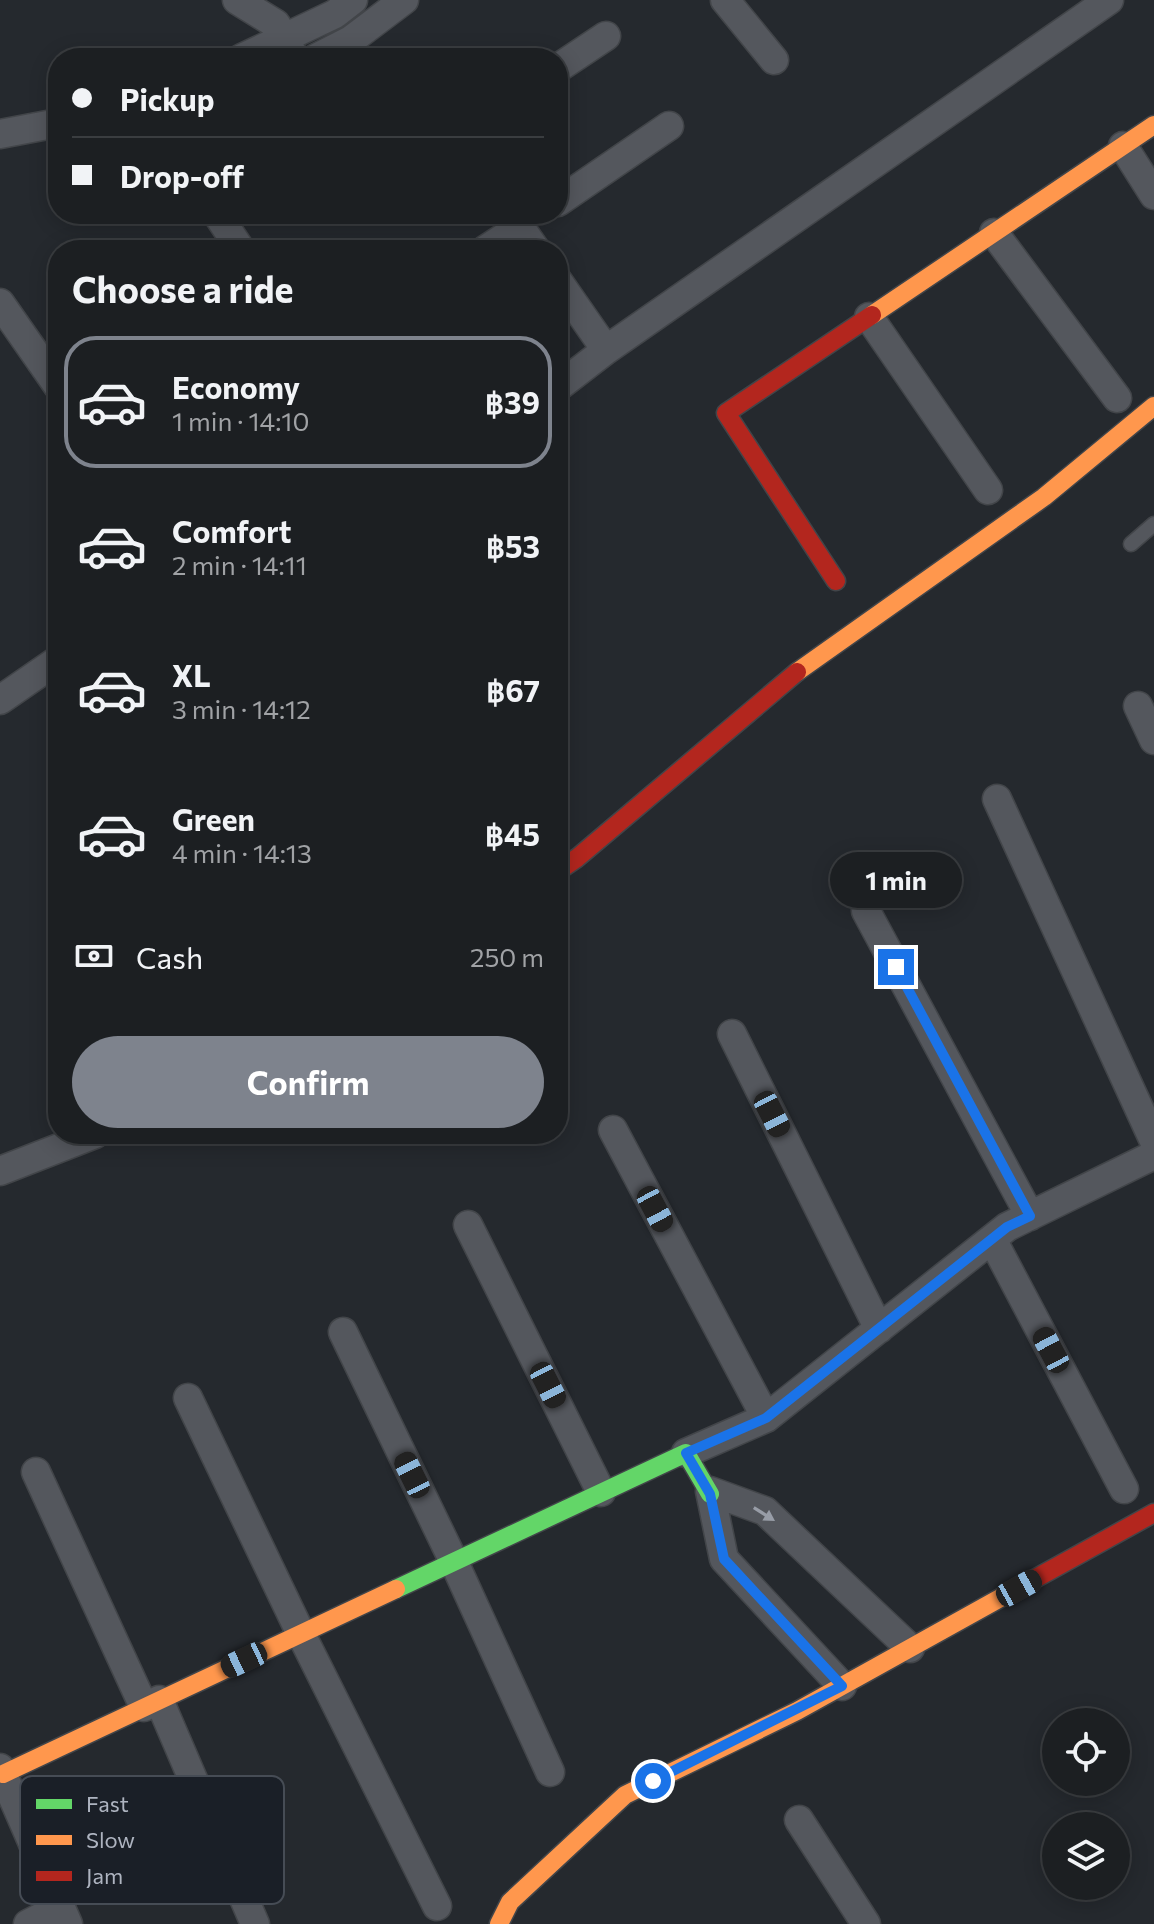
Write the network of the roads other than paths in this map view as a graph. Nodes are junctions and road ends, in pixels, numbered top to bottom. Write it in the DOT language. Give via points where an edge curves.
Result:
graph roads {
  1 [pos="237,0"];
  2 [pos="404,0"];
  3 [pos="725,0"];
  4 [pos="1109,0"];
  5 [pos="344,7"];
  6 [pos="606,36"];
  7 [pos="290,48"];
  8 [pos="359,48"];
  9 [pos="360,48"];
  10 [pos="774,60"];
  11 [pos="568,61"];
  12 [pos="48,125"];
  13 [pos="1154,125"];
  14 [pos="669,126"];
  15 [pos="0,134"];
  16 [pos="1123,146"];
  17 [pos="568,195"];
  18 [pos="1154,195"];
  19 [pos="532,230"];
  20 [pos="994,233"];
  21 [pos="508,240"];
  22 [pos="568,295"];
  23 [pos="0,303"];
  24 [pos="869,317"];
  25 [pos="606,350"];
  26 [pos="48,372"];
  27 [pos="568,379"];
  28 [pos="1117,398"];
  29 [pos="1148,410"];
  30 [pos="1154,432"];
  31 [pos="988,490"];
  32 [pos="1154,524"];
  33 [pos="1131,544"];
  34 [pos="836,581"];
  35 [pos="48,667"];
  36 [pos="0,700"];
  37 [pos="1138,706"];
  38 [pos="1154,740"];
  39 [pos="997,799"];
  40 [pos="568,864"];
  41 [pos="866,911"];
  42 [pos="732,1034"];
  43 [pos="613,1130"];
  44 [pos="1154,1141"];
  45 [pos="69,1144"];
  46 [pos="1154,1155"];
  47 [pos="0,1171"];
  48 [pos="1030,1216"];
  49 [pos="468,1225"];
  50 [pos="992,1239"];
  51 [pos="879,1329"];
  52 [pos="343,1332"];
  53 [pos="188,1398"];
  54 [pos="766,1418"];
  55 [pos="686,1453"];
  56 [pos="36,1472"];
  57 [pos="1124,1489"];
  58 [pos="601,1492"];
  59 [pos="710,1494"];
  60 [pos="1154,1513"];
  61 [pos="454,1562"];
  62 [pos="301,1634"];
  63 [pos="910,1648"];
  64 [pos="842,1686"];
  65 [pos="151,1704"];
  66 [pos="1,1771"];
  67 [pos="550,1772"];
  68 [pos="185,1776"];
  69 [pos="20,1815"];
  70 [pos="799,1820"];
  71 [pos="246,1904"];
  72 [pos="437,1906"];
  73 [pos="64,1916"];
  74 [pos="28,1924"];
  75 [pos="255,1924"];
  76 [pos="499,1924"];
  77 [pos="866,1924"];
  1 -- 7 [label="street" via="276,24"];
  2 -- 9 [label="street"];
  3 -- 10 [label="street"];
  4 -- 25 [label="street"];
  5 -- 7 [label="street"];
  5 -- 8 [label="street"];
  6 -- 11 [label="street"];
  12 -- 15 [label="street"];
  13 -- 16 [label="street"];
  14 -- 17 [label="street"];
  16 -- 18 [label="street"];
  16 -- 20 [label="street"];
  19 -- 21 [label="street"];
  20 -- 24 [label="street"];
  20 -- 28 [label="street"];
  22 -- 25 [label="street"];
  23 -- 26 [label="street"];
  24 -- 31 [label="street"];
  24 -- 34 [label="street" via="726,413"];
  25 -- 27 [label="street"];
  29 -- 30 [label="lane"];
  29 -- 40 [label="street" via="1044,497 812,660"];
  32 -- 33 [label="lane"];
  35 -- 36 [label="street"];
  37 -- 38 [label="street"];
  39 -- 44 [label="street"];
  41 -- 48 [label="street"];
  42 -- 51 [label="street"];
  43 -- 54 [label="street"];
  45 -- 47 [label="street"];
  46 -- 48 [label="street"];
  48 -- 50 [label="street"];
  49 -- 58 [label="street"];
  50 -- 51 [label="street"];
  50 -- 57 [label="street"];
  51 -- 54 [label="street"];
  52 -- 61 [label="street"];
  53 -- 62 [label="street"];
  54 -- 55 [label="street"];
  55 -- 58 [label="street"];
  55 -- 59 [label="street"];
  56 -- 65 [label="street"];
  58 -- 61 [label="street"];
  59 -- 63 [label="street, one-way" via="765,1511"];
  59 -- 64 [label="street" via="724,1559"];
  60 -- 63 [label="street"];
  61 -- 62 [label="street"];
  61 -- 67 [label="street"];
  62 -- 65 [label="street"];
  62 -- 72 [label="street"];
  63 -- 64 [label="street"];
  64 -- 76 [label="street" via="625,1795 510,1902"];
  65 -- 66 [label="street"];
  65 -- 68 [label="street"];
  66 -- 69 [label="street"];
  70 -- 77 [label="street"];
  71 -- 75 [label="street"];
  73 -- 74 [label="street"];
}
